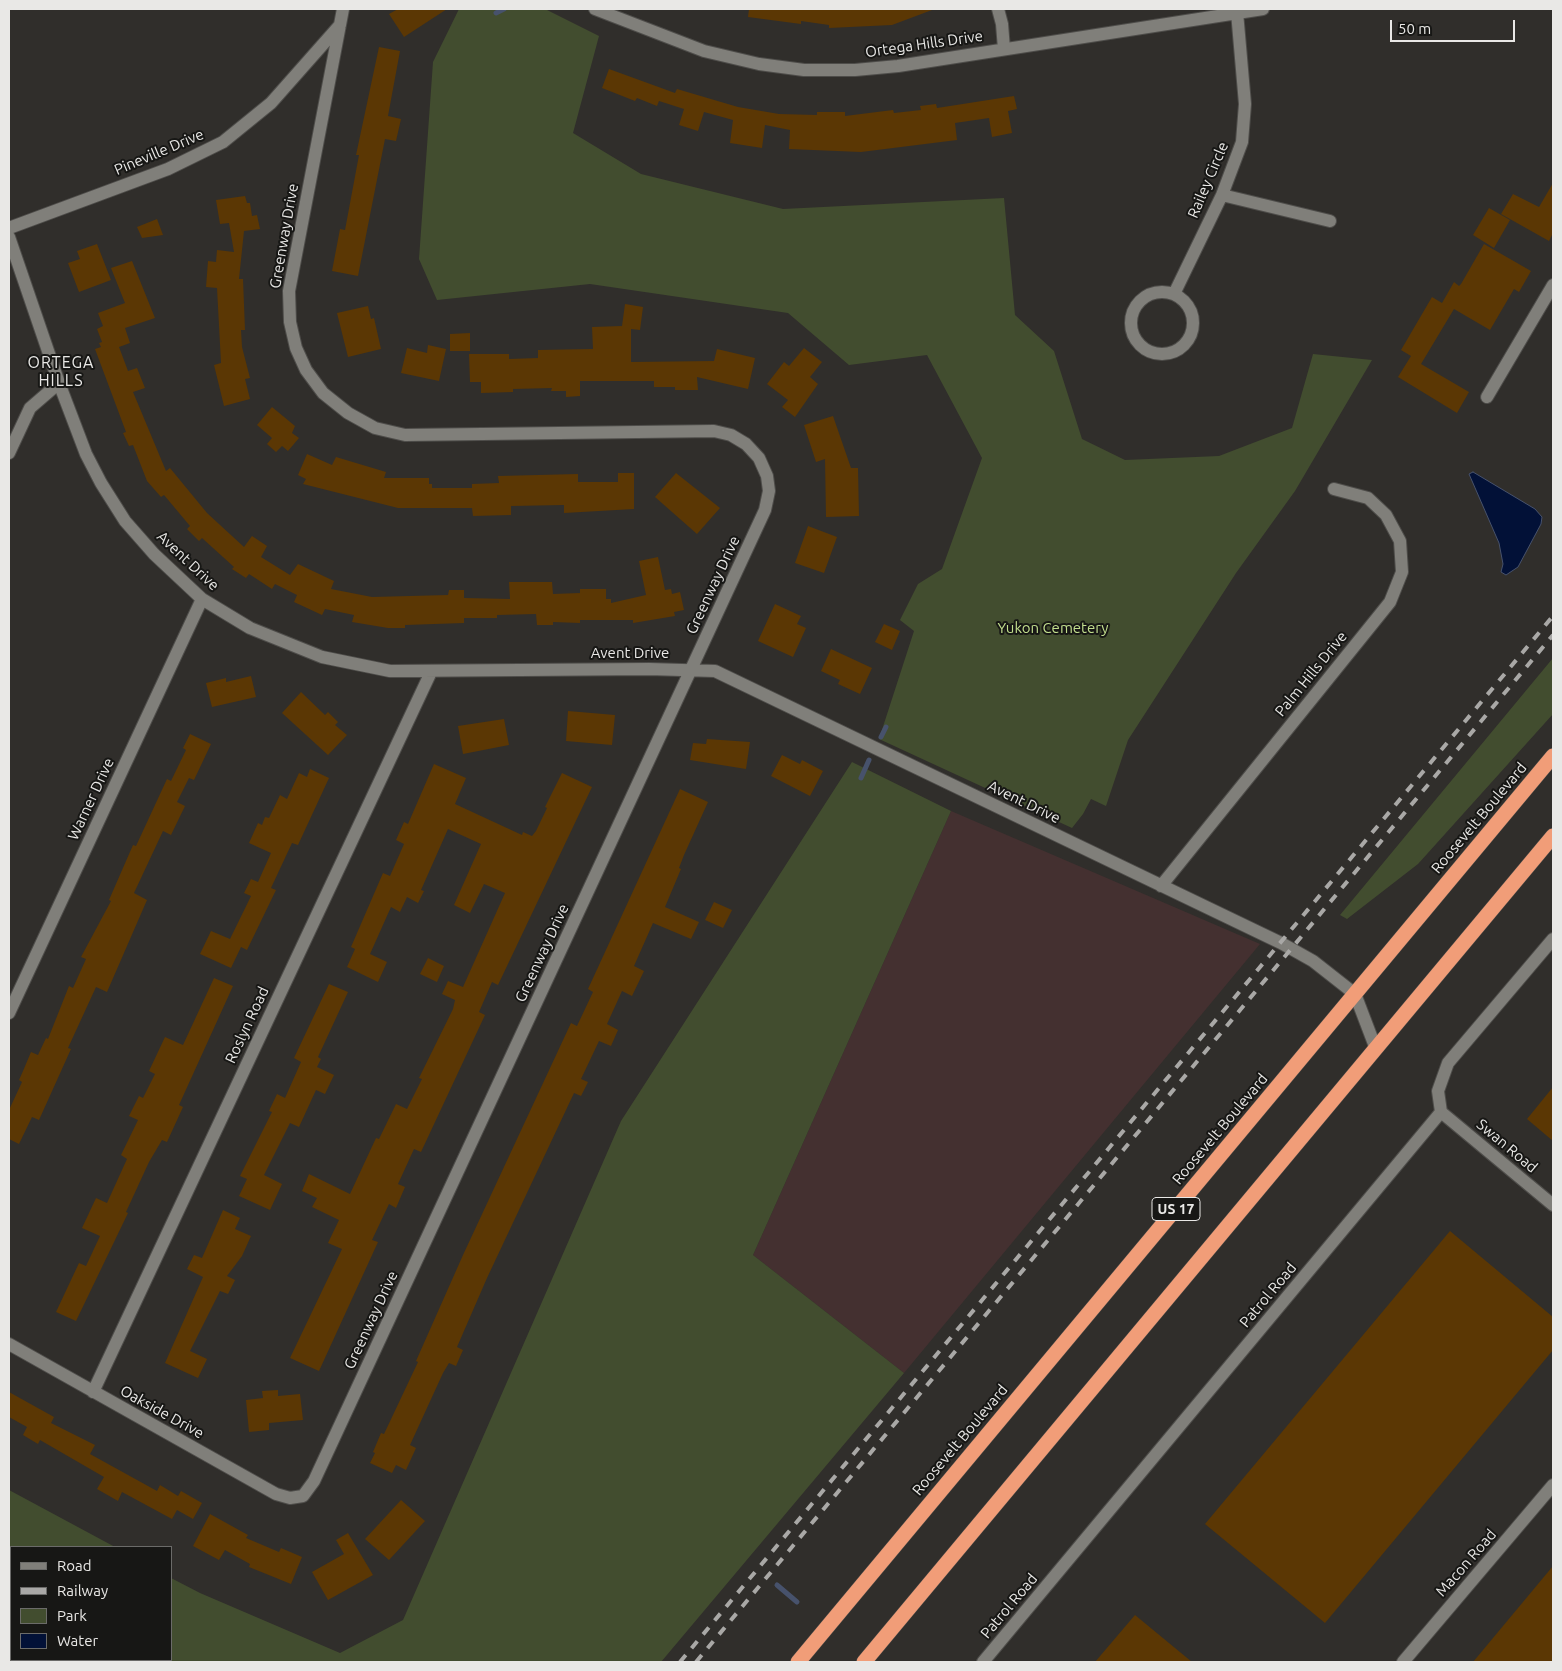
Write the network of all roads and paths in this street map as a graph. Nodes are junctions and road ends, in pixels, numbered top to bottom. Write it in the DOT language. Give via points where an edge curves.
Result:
graph roads {
  1 [pos="343,9"];
  2 [pos="595,9"];
  3 [pos="998,9"];
  4 [pos="1263,9"];
  5 [pos="1237,12"];
  6 [pos="340,25"];
  7 [pos="1004,48"];
  8 [pos="1222,195"];
  9 [pos="1330,221"];
  10 [pos="9,228"];
  11 [pos="9,237"];
  12 [pos="1553,285"];
  13 [pos="1174,294"];
  14 [pos="59,383"];
  15 [pos="1487,397"];
  16 [pos="9,453"];
  17 [pos="1334,489"];
  18 [pos="202,599"];
  19 [pos="692,670"];
  20 [pos="430,672"];
  21 [pos="1553,756"];
  22 [pos="1553,836"];
  23 [pos="1161,886"];
  24 [pos="1553,939"];
  25 [pos="1355,994"];
  26 [pos="9,1013"];
  27 [pos="1376,1050"];
  28 [pos="1441,1112"];
  29 [pos="1553,1205"];
  30 [pos="9,1344"];
  31 [pos="93,1392"];
  32 [pos="1553,1484"];
  33 [pos="303,1496"];
  34 [pos="798,1662"];
  35 [pos="864,1662"];
  36 [pos="983,1662"];
  37 [pos="1403,1662"];
  1 -- 6 [label="street, Greenway Drive"];
  2 -- 7 [label="street, Ortega Hills Drive" via="704,51 759,64 804,70 898,66"];
  3 -- 7 [label="street"];
  4 -- 5 [label="street, Ortega Hills Drive"];
  5 -- 7 [label="street, Ortega Hills Drive"];
  5 -- 8 [label="street, Railey Circle" via="1244,123 1238,157"];
  6 -- 10 [label="street, Pineville Drive" via="271,103 223,142 168,169"];
  6 -- 19 [label="street, Greenway Drive" via="289,291 290,322 296,348 306,370 323,393 348,413 376,428 405,435 714,431 731,435 746,444 760,458 767,476 769,491 765,510"];
  8 -- 9 [label="street"];
  8 -- 13 [label="street, Railey Circle"];
  11 -- 14 [label="street, Avent Drive"];
  12 -- 15 [label="street"];
  13 -- 13 [label="street" via="1154,293 1144,297 1134,309 1133,335 1147,350 1167,353 1176,350 1190,336 1192,317 1189,308"];
  14 -- 16 [label="street" via="30,408"];
  14 -- 18 [label="street, Avent Drive" via="86,454 125,521 154,554"];
  17 -- 23 [label="street, Palm Hills Drive" via="1368,498 1386,515 1400,541 1402,572 1390,602"];
  18 -- 20 [label="street, Avent Drive" via="250,628 322,657 390,671"];
  18 -- 26 [label="street, Warner Drive"];
  19 -- 20 [label="street, Avent Drive"];
  19 -- 23 [label="street, Avent Drive" via="715,670"];
  19 -- 33 [label="street, Greenway Drive" via="314,1481"];
  20 -- 31 [label="street, Roslyn Road"];
  21 -- 25 [label="highway, Roosevelt Boulevard / US 17"];
  22 -- 27 [label="highway"];
  23 -- 25 [label="street, Avent Drive" via="1299,953"];
  24 -- 28 [label="street" via="1448,1063 1438,1091"];
  25 -- 27 [label="street"];
  25 -- 34 [label="highway, Roosevelt Boulevard / US 17"];
  27 -- 35 [label="highway"];
  28 -- 29 [label="street, Swan Road"];
  28 -- 36 [label="street, Patrol Road"];
  30 -- 31 [label="street, Oakside Drive"];
  31 -- 33 [label="street, Oakside Drive" via="276,1494 290,1498"];
  32 -- 37 [label="street, Macon Road"];
}
